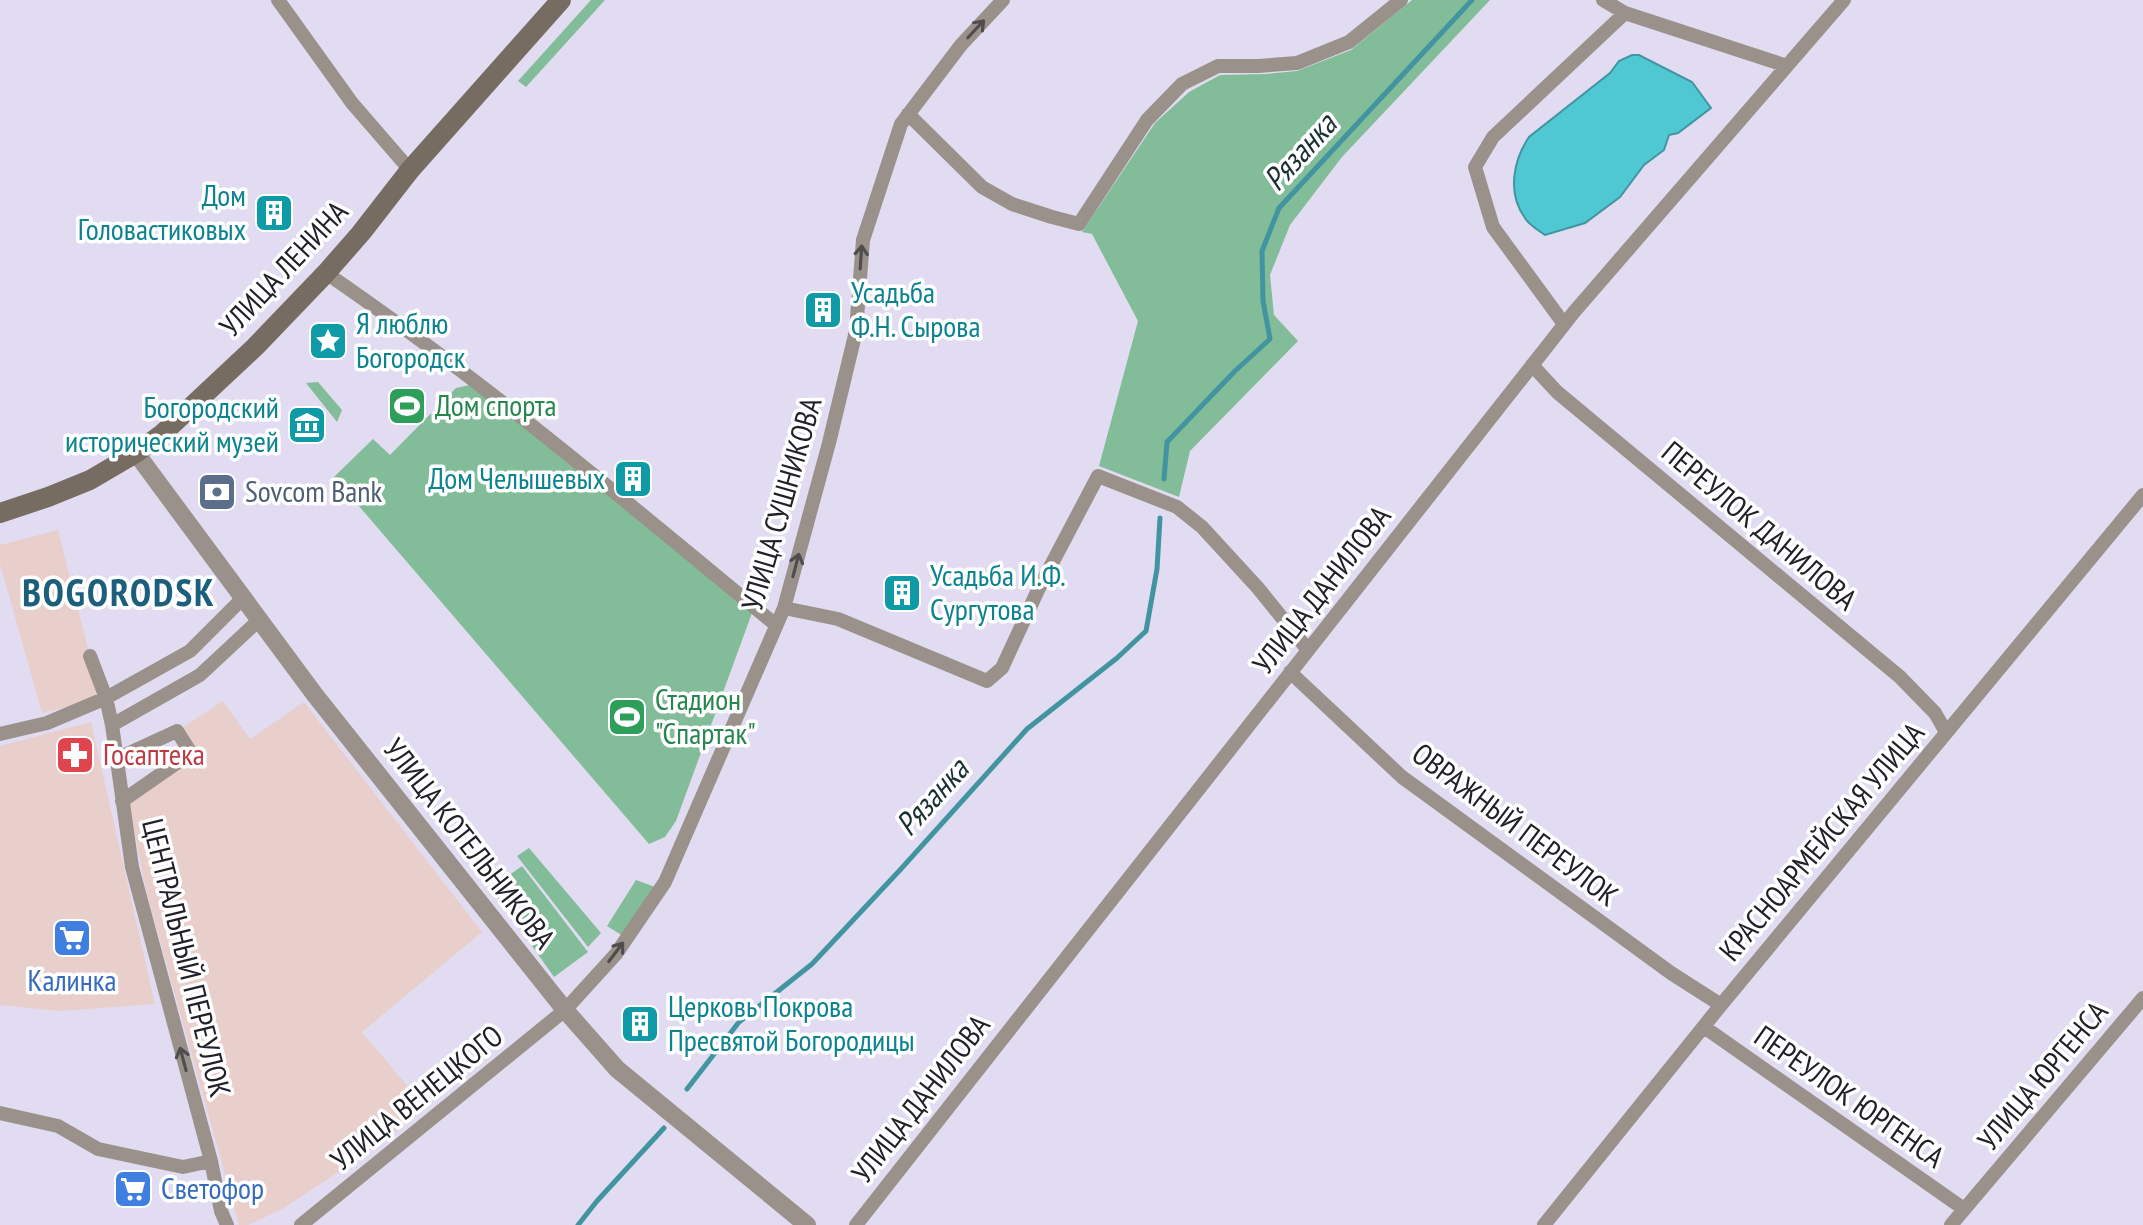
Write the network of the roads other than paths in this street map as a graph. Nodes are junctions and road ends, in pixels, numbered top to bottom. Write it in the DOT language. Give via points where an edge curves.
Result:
graph roads {
  1 [pos="278,0"];
  2 [pos="561,0"];
  3 [pos="1003,0"];
  4 [pos="1401,0"];
  5 [pos="1603,0"];
  6 [pos="1844,0"];
  7 [pos="1625,13"];
  8 [pos="1787,66"];
  9 [pos="908,114"];
  10 [pos="410,170"];
  11 [pos="326,273"];
  12 [pos="1564,324"];
  13 [pos="1532,365"];
  14 [pos="136,453"];
  15 [pos="2143,495"];
  16 [pos="0,513"];
  17 [pos="243,598"];
  18 [pos="784,608"];
  19 [pos="259,620"];
  20 [pos="776,625"];
  21 [pos="1308,650"];
  22 [pos="90,656"];
  23 [pos="1290,672"];
  24 [pos="106,698"];
  25 [pos="112,725"];
  26 [pos="1946,732"];
  27 [pos="0,734"];
  28 [pos="116,759"];
  29 [pos="122,801"];
  30 [pos="2143,998"];
  31 [pos="1721,1005"];
  32 [pos="565,1010"];
  33 [pos="1704,1027"];
  34 [pos="0,1113"];
  35 [pos="211,1161"];
  36 [pos="1964,1209"];
  37 [pos="227,1225"];
  38 [pos="301,1225"];
  39 [pos="807,1225"];
  40 [pos="856,1225"];
  41 [pos="1544,1225"];
  42 [pos="1951,1225"];
  1 -- 10 [label="street" via="352,103"];
  2 -- 10 [label="main road, УЛИЦА ЛЕНИНА"];
  9 -- 3 [label="street, УЛИЦА СУШНИКОВА, one-way"];
  4 -- 9 [label="street" via="1349,42 1297,63 1218,66 1182,84 1147,120 1079,224 1012,204 982,187"];
  5 -- 7 [label="street"];
  6 -- 8 [label="street, УЛИЦА ДАНИЛОВА"];
  7 -- 8 [label="street"];
  7 -- 12 [label="street" via="1493,137 1475,167 1493,227"];
  8 -- 12 [label="street, УЛИЦА ДАНИЛОВА"];
  18 -- 9 [label="street, УЛИЦА СУШНИКОВА, one-way" via="856,331 863,240"];
  10 -- 11 [label="main road, УЛИЦА ЛЕНИНА"];
  11 -- 14 [label="main road, УЛИЦА ЛЕНИНА" via="255,347"];
  11 -- 20 [label="street" via="564,449"];
  12 -- 13 [label="street, УЛИЦА ДАНИЛОВА"];
  13 -- 21 [label="street, УЛИЦА ДАНИЛОВА"];
  13 -- 26 [label="street, ПЕРЕУЛОК ДАНИЛОВА" via="1557,392 1900,677"];
  14 -- 16 [label="main road, УЛИЦА ЛЕНИНА" via="90,480"];
  14 -- 17 [label="street, УЛИЦА КОТЕЛЬНИКОВА"];
  15 -- 26 [label="street, КРАСНОАРМЕЙСКАЯ УЛИЦА"];
  17 -- 19 [label="street, УЛИЦА КОТЕЛЬНИКОВА"];
  17 -- 24 [label="street" via="190,651"];
  18 -- 20 [label="street, УЛИЦА СУШНИКОВА"];
  18 -- 21 [label="street" via="838,619 987,681 1002,668 1098,476 1177,507 1202,527"];
  19 -- 25 [label="street" via="200,675"];
  19 -- 32 [label="street, УЛИЦА КОТЕЛЬНИКОВА"];
  32 -- 20 [label="street, УЛИЦА СУШНИКОВА, one-way" via="616,954 665,882"];
  21 -- 23 [label="street, УЛИЦА ДАНИЛОВА"];
  22 -- 24 [label="street, ЦЕНТРАЛЬНЫЙ ПЕРЕУЛОК"];
  23 -- 31 [label="street, ОВРАЖНЫЙ ПЕРЕУЛОК" via="1402,777"];
  23 -- 40 [label="street, УЛИЦА ДАНИЛОВА"];
  24 -- 25 [label="street, ЦЕНТРАЛЬНЫЙ ПЕРЕУЛОК"];
  24 -- 27 [label="street" via="47,723"];
  25 -- 28 [label="street, ЦЕНТРАЛЬНЫЙ ПЕРЕУЛОК"];
  26 -- 31 [label="street, КРАСНОАРМЕЙСКАЯ УЛИЦА"];
  28 -- 29 [label="street, ЦЕНТРАЛЬНЫЙ ПЕРЕУЛОК"];
  28 -- 29 [label="street" via="177,731 191,753"];
  35 -- 29 [label="street, ЦЕНТРАЛЬНЫЙ ПЕРЕУЛОК, one-way" via="132,867"];
  30 -- 36 [label="street, УЛИЦА ЮРГЕНСА"];
  31 -- 33 [label="street, КРАСНОАРМЕЙСКАЯ УЛИЦА"];
  32 -- 38 [label="street, УЛИЦА ВЕНЕЦКОГО"];
  32 -- 39 [label="street, УЛИЦА КОТЕЛЬНИКОВА" via="617,1069"];
  33 -- 36 [label="street, ПЕРЕУЛОК ЮРГЕНСА"];
  33 -- 41 [label="street, КРАСНОАРМЕЙСКАЯ УЛИЦА"];
  34 -- 35 [label="street" via="58,1126 98,1149 183,1167"];
  35 -- 37 [label="street, ЦЕНТРАЛЬНЫЙ ПЕРЕУЛОК"];
  36 -- 42 [label="street, УЛИЦА ЮРГЕНСА"];
}
